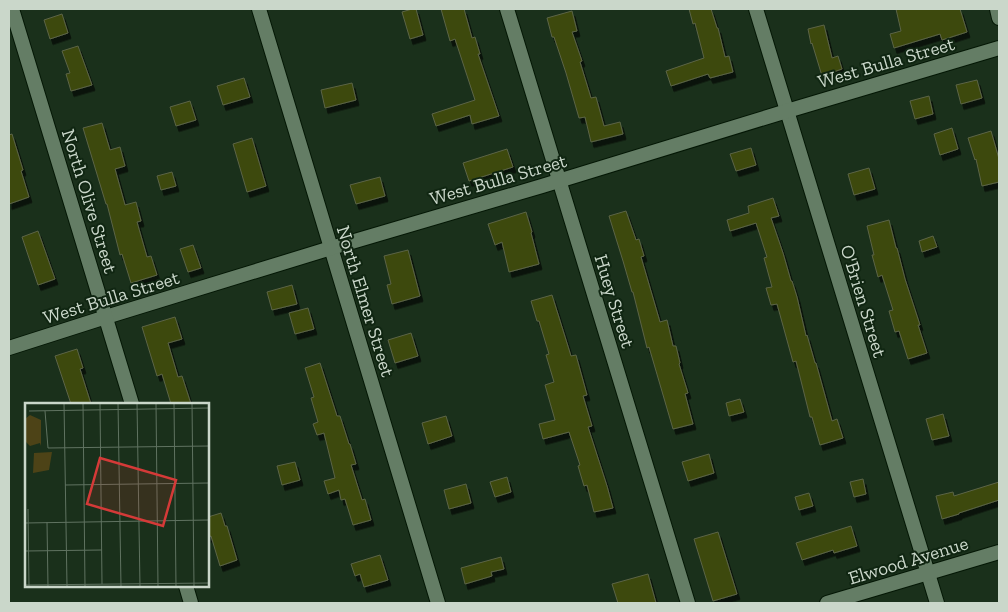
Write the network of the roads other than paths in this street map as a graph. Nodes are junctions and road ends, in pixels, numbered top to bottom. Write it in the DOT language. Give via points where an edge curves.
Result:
graph roads {
  1 [pos="12,9"];
  2 [pos="259,9"];
  3 [pos="507,9"];
  4 [pos="756,9"];
  5 [pos="997,9"];
  6 [pos="999,18"];
  7 [pos="999,48"];
  8 [pos="787,111"];
  9 [pos="558,181"];
  10 [pos="331,248"];
  11 [pos="106,317"];
  12 [pos="9,348"];
  13 [pos="132,403"];
  14 [pos="999,552"];
  15 [pos="928,573"];
  16 [pos="186,587"];
  17 [pos="192,603"];
  18 [pos="438,603"];
  19 [pos="688,603"];
  20 [pos="826,603"];
  21 [pos="937,603"];
  1 -- 11 [label="street, North Olive Street"];
  2 -- 10 [label="street, North Elmer Street"];
  3 -- 9 [label="street, Huey Street"];
  4 -- 8 [label="street, O'Brien Street"];
  5 -- 6 [label="street"];
  7 -- 8 [label="street, West Bulla Street"];
  8 -- 9 [label="street, West Bulla Street"];
  8 -- 15 [label="street, O'Brien Street"];
  9 -- 10 [label="street, West Bulla Street"];
  9 -- 19 [label="street, Huey Street"];
  10 -- 11 [label="street, West Bulla Street"];
  10 -- 18 [label="street, North Elmer Street"];
  11 -- 12 [label="street, West Bulla Street"];
  11 -- 13 [label="street, North Olive Street"];
  14 -- 15 [label="street, Elwood Avenue"];
  15 -- 20 [label="street, Elwood Avenue"];
  15 -- 21 [label="street, O'Brien Street"];
  16 -- 17 [label="street"];
}
